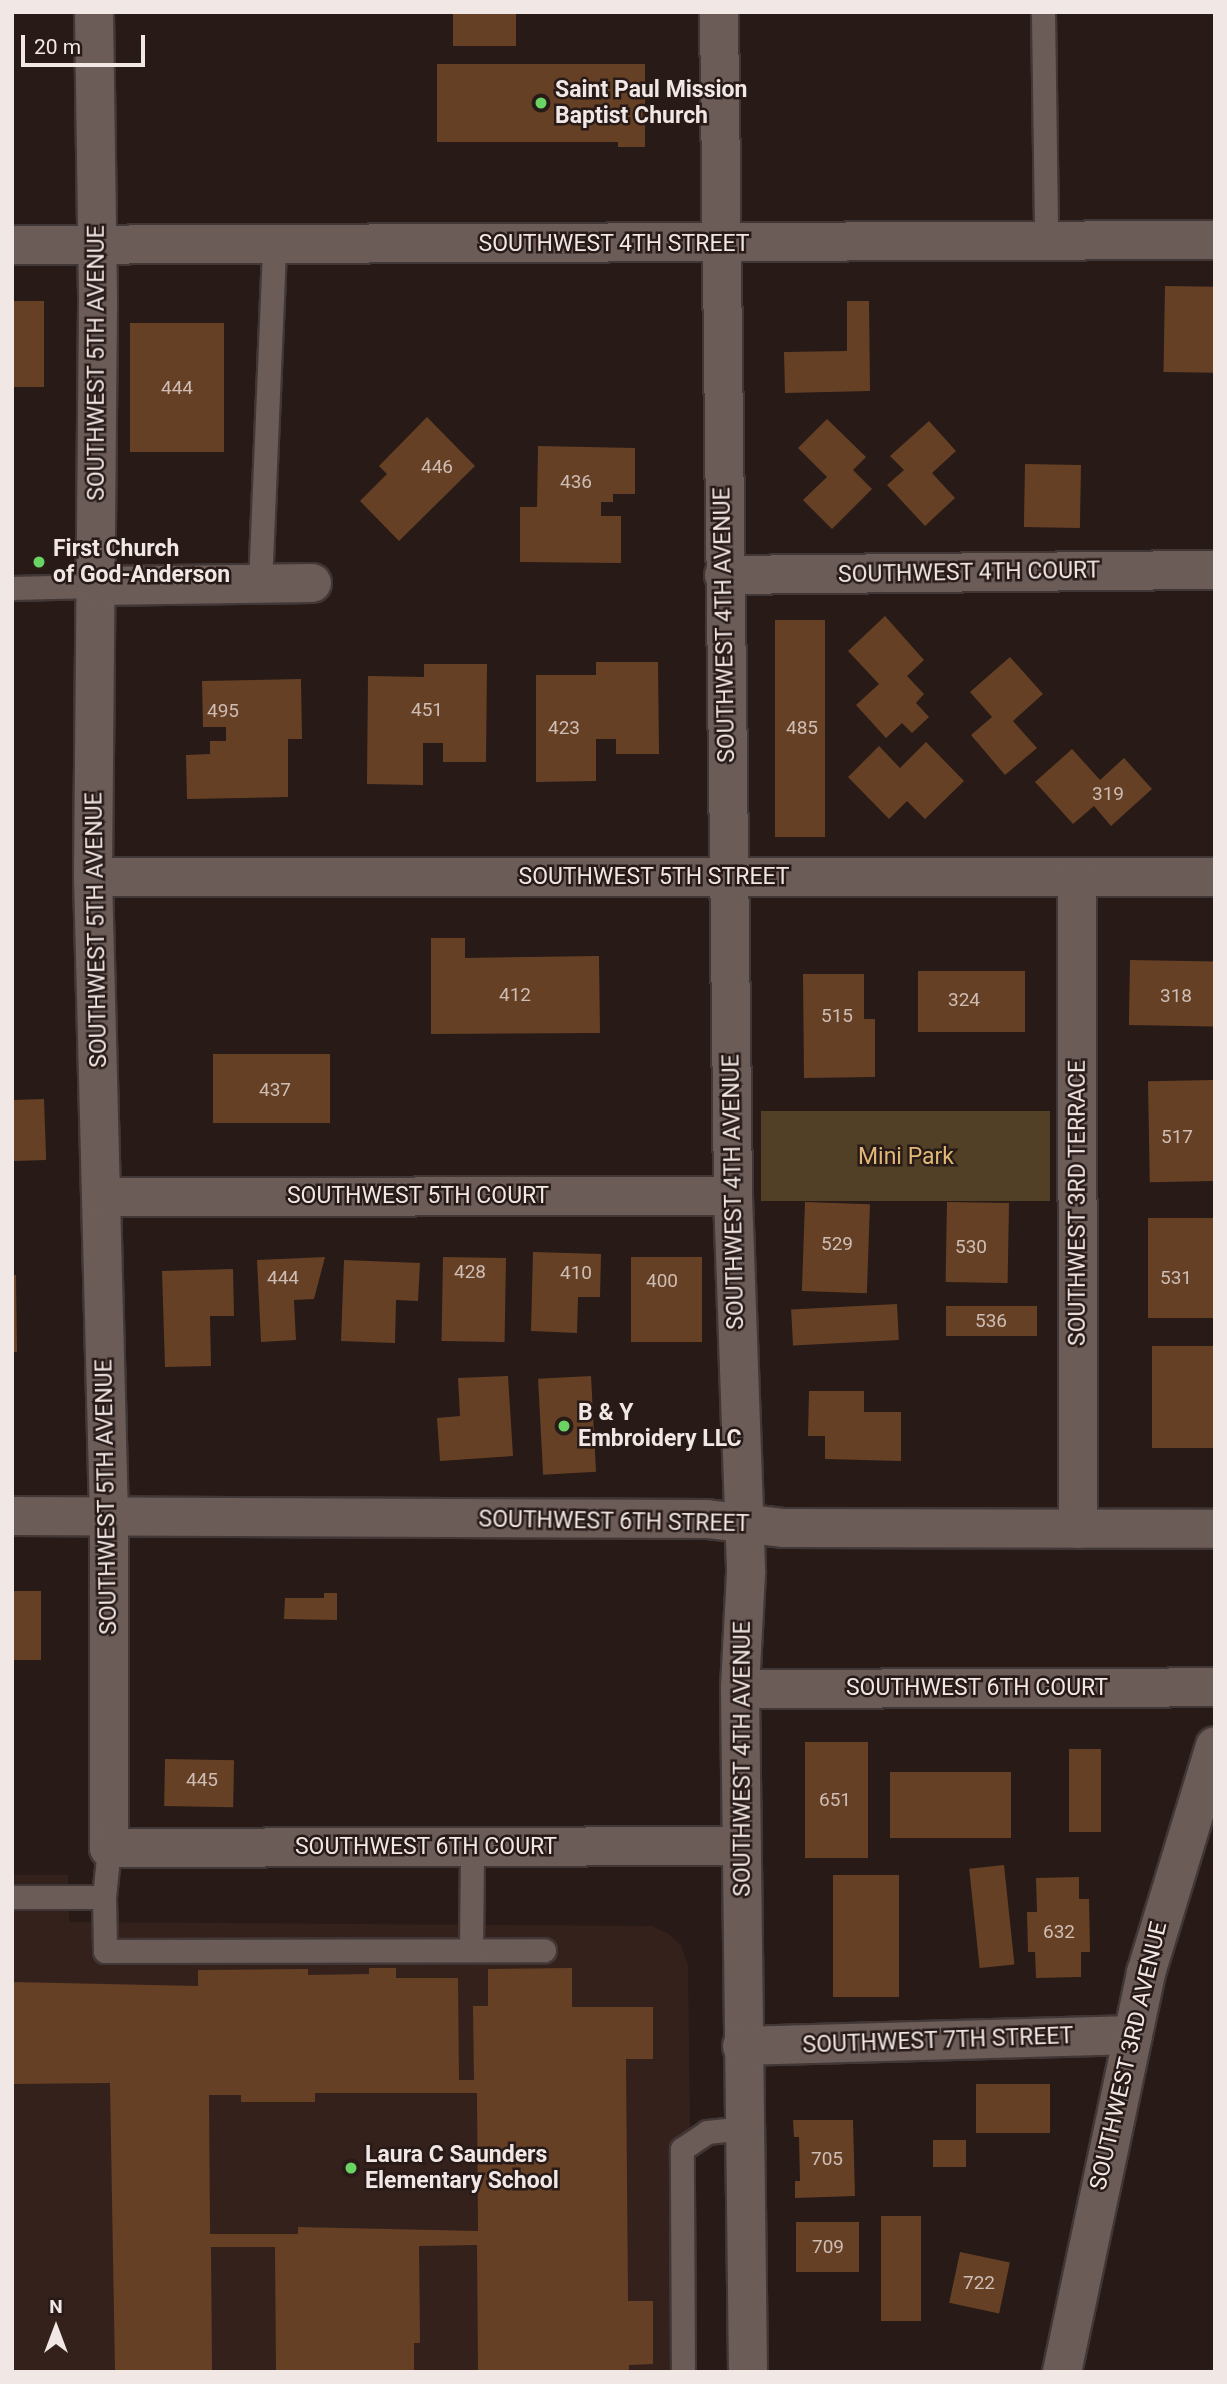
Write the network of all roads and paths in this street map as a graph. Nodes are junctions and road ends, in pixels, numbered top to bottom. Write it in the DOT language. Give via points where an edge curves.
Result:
graph roads {
  1 [pos="94,12"];
  2 [pos="719,12"];
  3 [pos="1043,12"];
  4 [pos="1215,240"];
  5 [pos="1046,241"];
  6 [pos="98,244"];
  7 [pos="274,244"];
  8 [pos="720,244"];
  9 [pos="12,245"];
  10 [pos="1215,570"];
  11 [pos="724,575"];
  12 [pos="312,583"];
  13 [pos="260,584"];
  14 [pos="96,586"];
  15 [pos="12,588"];
  16 [pos="93,877"];
  17 [pos="728,877"];
  18 [pos="1077,877"];
  19 [pos="1215,877"];
  20 [pos="733,1196"];
  21 [pos="103,1197"];
  22 [pos="12,1516"];
  23 [pos="109,1516"];
  24 [pos="744,1523"];
  25 [pos="1078,1529"];
  26 [pos="1215,1530"];
  27 [pos="1215,1687"];
  28 [pos="740,1689"];
  29 [pos="1215,1746"];
  30 [pos="743,1846"];
  31 [pos="471,1847"];
  32 [pos="109,1848"];
  33 [pos="12,1896"];
  34 [pos="104,1896"];
  35 [pos="471,1950"];
  36 [pos="544,1950"];
  37 [pos="1133,2035"];
  38 [pos="743,2046"];
  39 [pos="744,2128"];
  40 [pos="683,2372"];
  41 [pos="748,2372"];
  42 [pos="1062,2372"];
  1 -- 6 [label="street, SOUTHWEST 5TH AVENUE"];
  2 -- 8 [label="street, SOUTHWEST 4TH AVENUE"];
  3 -- 5 [label="lane"];
  4 -- 5 [label="street, SOUTHWEST 4TH STREET"];
  5 -- 8 [label="street, SOUTHWEST 4TH STREET"];
  6 -- 7 [label="street, SOUTHWEST 4TH STREET"];
  6 -- 9 [label="street, SOUTHWEST 4TH STREET"];
  6 -- 14 [label="street, SOUTHWEST 5TH AVENUE"];
  7 -- 8 [label="street, SOUTHWEST 4TH STREET"];
  7 -- 13 [label="lane"];
  8 -- 11 [label="street, SOUTHWEST 4TH AVENUE"];
  10 -- 11 [label="street, SOUTHWEST 4TH COURT"];
  11 -- 17 [label="street, SOUTHWEST 4TH AVENUE"];
  12 -- 13 [label="street"];
  13 -- 14 [label="street"];
  14 -- 15 [label="lane"];
  14 -- 16 [label="street, SOUTHWEST 5TH AVENUE"];
  16 -- 17 [label="street, SOUTHWEST 5TH STREET"];
  16 -- 21 [label="street, SOUTHWEST 5TH AVENUE"];
  17 -- 18 [label="street, SOUTHWEST 5TH STREET"];
  17 -- 20 [label="street, SOUTHWEST 4TH AVENUE"];
  18 -- 19 [label="street, SOUTHWEST 5TH STREET"];
  18 -- 25 [label="street, SOUTHWEST 3RD TERRACE"];
  20 -- 21 [label="street, SOUTHWEST 5TH COURT"];
  20 -- 24 [label="street, SOUTHWEST 4TH AVENUE"];
  21 -- 23 [label="street, SOUTHWEST 5TH AVENUE"];
  22 -- 23 [label="street, SOUTHWEST 6TH STREET"];
  23 -- 24 [label="street, SOUTHWEST 6TH STREET"];
  23 -- 32 [label="street, SOUTHWEST 5TH AVENUE"];
  24 -- 25 [label="street, SOUTHWEST 6TH STREET" via="785,1528"];
  24 -- 28 [label="street, SOUTHWEST 4TH AVENUE"];
  25 -- 26 [label="street, SOUTHWEST 6TH STREET"];
  27 -- 28 [label="street, SOUTHWEST 6TH COURT"];
  28 -- 30 [label="street, SOUTHWEST 4TH AVENUE"];
  29 -- 37 [label="street, SOUTHWEST 3RD AVENUE" via="1163,1909"];
  30 -- 31 [label="street, SOUTHWEST 6TH COURT"];
  30 -- 38 [label="street, SOUTHWEST 4TH AVENUE"];
  31 -- 32 [label="street, SOUTHWEST 6TH COURT"];
  31 -- 35 [label="lane"];
  32 -- 34 [label="lane"];
  33 -- 34 [label="lane"];
  34 -- 35 [label="lane" via="105,1951"];
  35 -- 36 [label="lane"];
  37 -- 38 [label="street, SOUTHWEST 7TH STREET"];
  37 -- 42 [label="street, SOUTHWEST 3RD AVENUE"];
  38 -- 39 [label="street, SOUTHWEST 4TH AVENUE"];
  39 -- 40 [label="lane" via="707,2132 682,2149"];
  39 -- 41 [label="street, SOUTHWEST 4TH AVENUE"];
}
